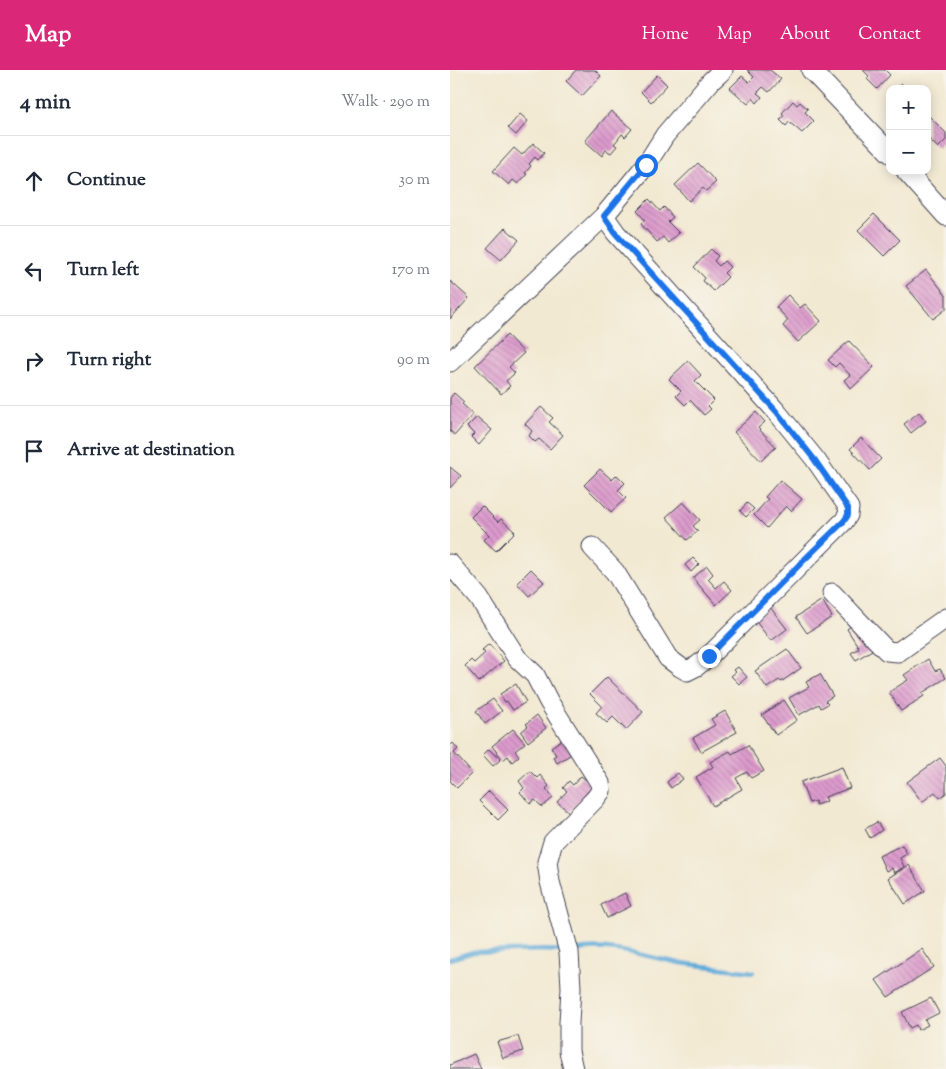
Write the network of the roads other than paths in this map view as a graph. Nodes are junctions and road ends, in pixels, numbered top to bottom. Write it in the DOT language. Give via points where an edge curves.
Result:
graph roads {
  1 [pos="723,70"];
  2 [pos="811,70"];
  3 [pos="886,149"];
  4 [pos="910,175"];
  5 [pos="604,216"];
  6 [pos="946,216"];
  7 [pos="450,362"];
  8 [pos="592,547"];
  9 [pos="450,564"];
  10 [pos="832,593"];
  11 [pos="946,618"];
  12 [pos="573,1069"];
  1 -- 5 [label="street" via="665,135 646,165"];
  2 -- 3 [label="street"];
  4 -- 6 [label="street"];
  5 -- 7 [label="street"];
  5 -- 8 [label="street" via="616,234 776,411 848,508 848,515 709,656 687,671 668,658 615,572"];
  9 -- 12 [label="street" via="479,598 517,658 535,675 600,783 601,791 595,799 553,842 547,862 570,952 569,1051"];
  10 -- 11 [label="street" via="887,651 898,652"];
}
